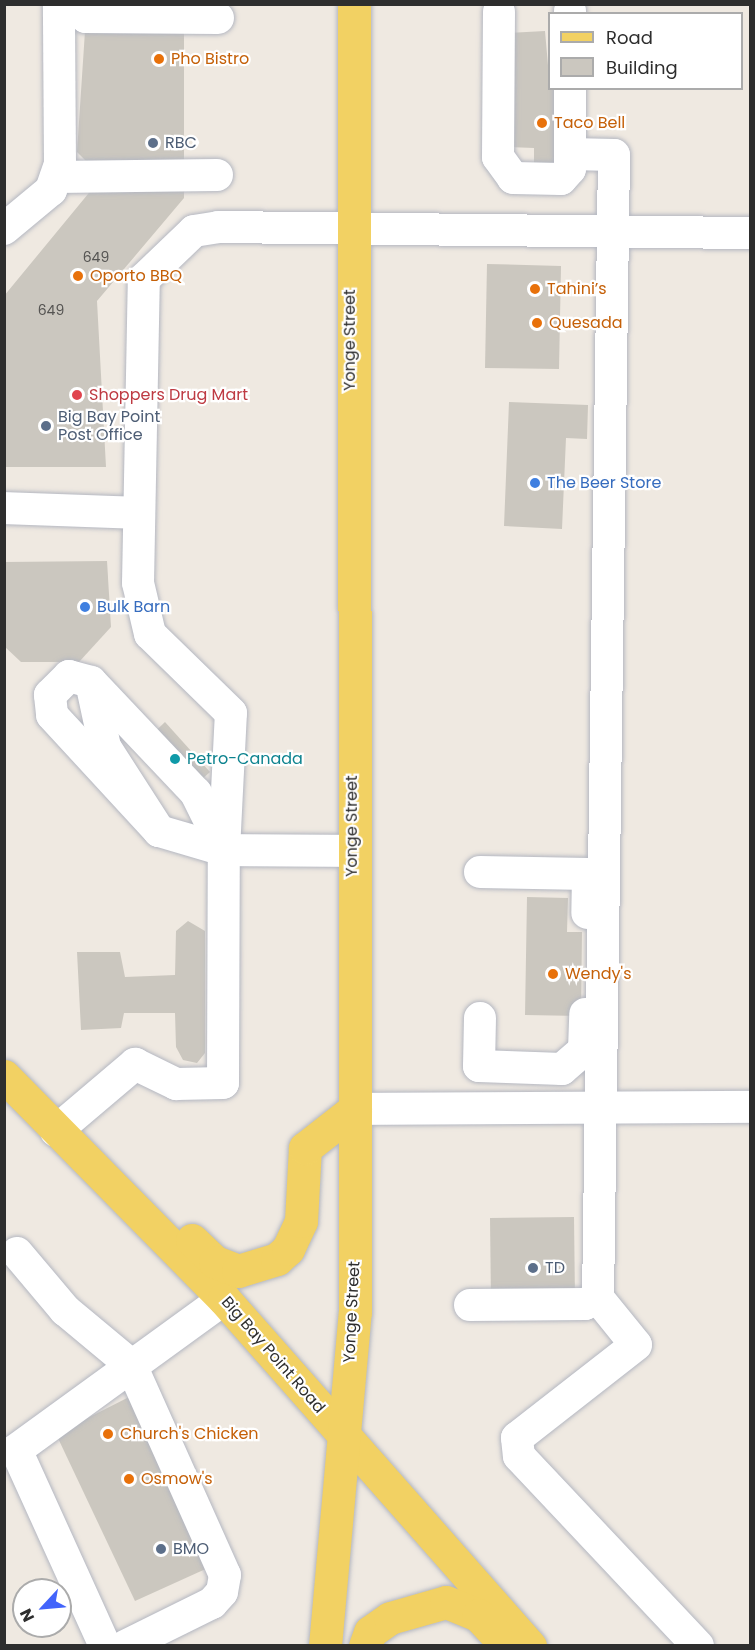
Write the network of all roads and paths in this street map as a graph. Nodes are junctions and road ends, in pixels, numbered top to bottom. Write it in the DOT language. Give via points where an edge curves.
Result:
graph roads {
  1 [pos="59,4"];
  2 [pos="72,4"];
  3 [pos="354,4"];
  4 [pos="499,12"];
  5 [pos="218,18"];
  6 [pos="570,90"];
  7 [pos="570,154"];
  8 [pos="217,175"];
  9 [pos="56,177"];
  10 [pos="4,229"];
  11 [pos="351,230"];
  12 [pos="750,233"];
  13 [pos="612,235"];
  14 [pos="4,508"];
  15 [pos="139,513"];
  16 [pos="92,682"];
  17 [pos="159,831"];
  18 [pos="225,850"];
  19 [pos="352,851"];
  20 [pos="480,872"];
  21 [pos="480,1018"];
  22 [pos="4,1076"];
  23 [pos="602,1106"];
  24 [pos="750,1107"];
  25 [pos="355,1108"];
  26 [pos="56,1131"];
  27 [pos="141,1213"];
  28 [pos="17,1253"];
  29 [pos="598,1298"];
  30 [pos="224,1299"];
  31 [pos="470,1305"];
  32 [pos="131,1365"];
  33 [pos="344,1436"];
  34 [pos="105,1646"];
  35 [pos="125,1646"];
  36 [pos="324,1646"];
  37 [pos="365,1646"];
  38 [pos="507,1646"];
  39 [pos="530,1646"];
  40 [pos="698,1646"];
  1 -- 9 [label="lane"];
  2 -- 5 [label="lane" via="86,17"];
  3 -- 11 [label="main road, Yonge Street"];
  4 -- 7 [label="lane" via="498,156 513,178 561,179 570,169"];
  6 -- 7 [label="lane"];
  7 -- 13 [label="lane" via="614,155"];
  8 -- 9 [label="lane"];
  9 -- 10 [label="lane" via="38,203"];
  11 -- 13 [label="lane"];
  11 -- 15 [label="lane" via="195,231 144,279"];
  11 -- 19 [label="main road, Yonge Street"];
  12 -- 13 [label="lane"];
  13 -- 23 [label="lane"];
  14 -- 15 [label="lane"];
  15 -- 18 [label="lane" via="138,583 150,633 231,713"];
  16 -- 17 [label="lane" via="105,747"];
  16 -- 17 [label="lane" via="69,676 50,695 52,716"];
  16 -- 18 [label="lane" via="196,793"];
  17 -- 18 [label="lane"];
  18 -- 19 [label="lane"];
  18 -- 26 [label="lane" via="223,1083 176,1084 135,1064"];
  19 -- 25 [label="main road, Yonge Street"];
  20 -- 21 [label="lane" via="588,874 584,1050 562,1069 479,1066"];
  22 -- 26 [label="main road, Big Bay Point Road"];
  23 -- 24 [label="lane"];
  23 -- 25 [label="lane"];
  23 -- 29 [label="lane"];
  25 -- 27 [label="main road" via="305,1148 301,1221 288,1249 266,1265 238,1271 225,1267 180,1227"];
  25 -- 33 [label="main road, Yonge Street" via="355,1312"];
  26 -- 27 [label="main road, Big Bay Point Road"];
  27 -- 30 [label="main road, Big Bay Point Road"];
  28 -- 32 [label="lane" via="65,1310"];
  29 -- 31 [label="lane" via="585,1304"];
  29 -- 40 [label="lane" via="636,1345 517,1438 519,1456"];
  30 -- 32 [label="lane"];
  30 -- 33 [label="main road, Big Bay Point Road"];
  32 -- 34 [label="lane" via="16,1450"];
  32 -- 35 [label="lane" via="225,1575 222,1592 212,1603"];
  33 -- 36 [label="main road, Yonge Street"];
  33 -- 39 [label="main road, Big Bay Point Road"];
  37 -- 38 [label="main road" via="370,1632 390,1618 446,1602 478,1615"];
}
